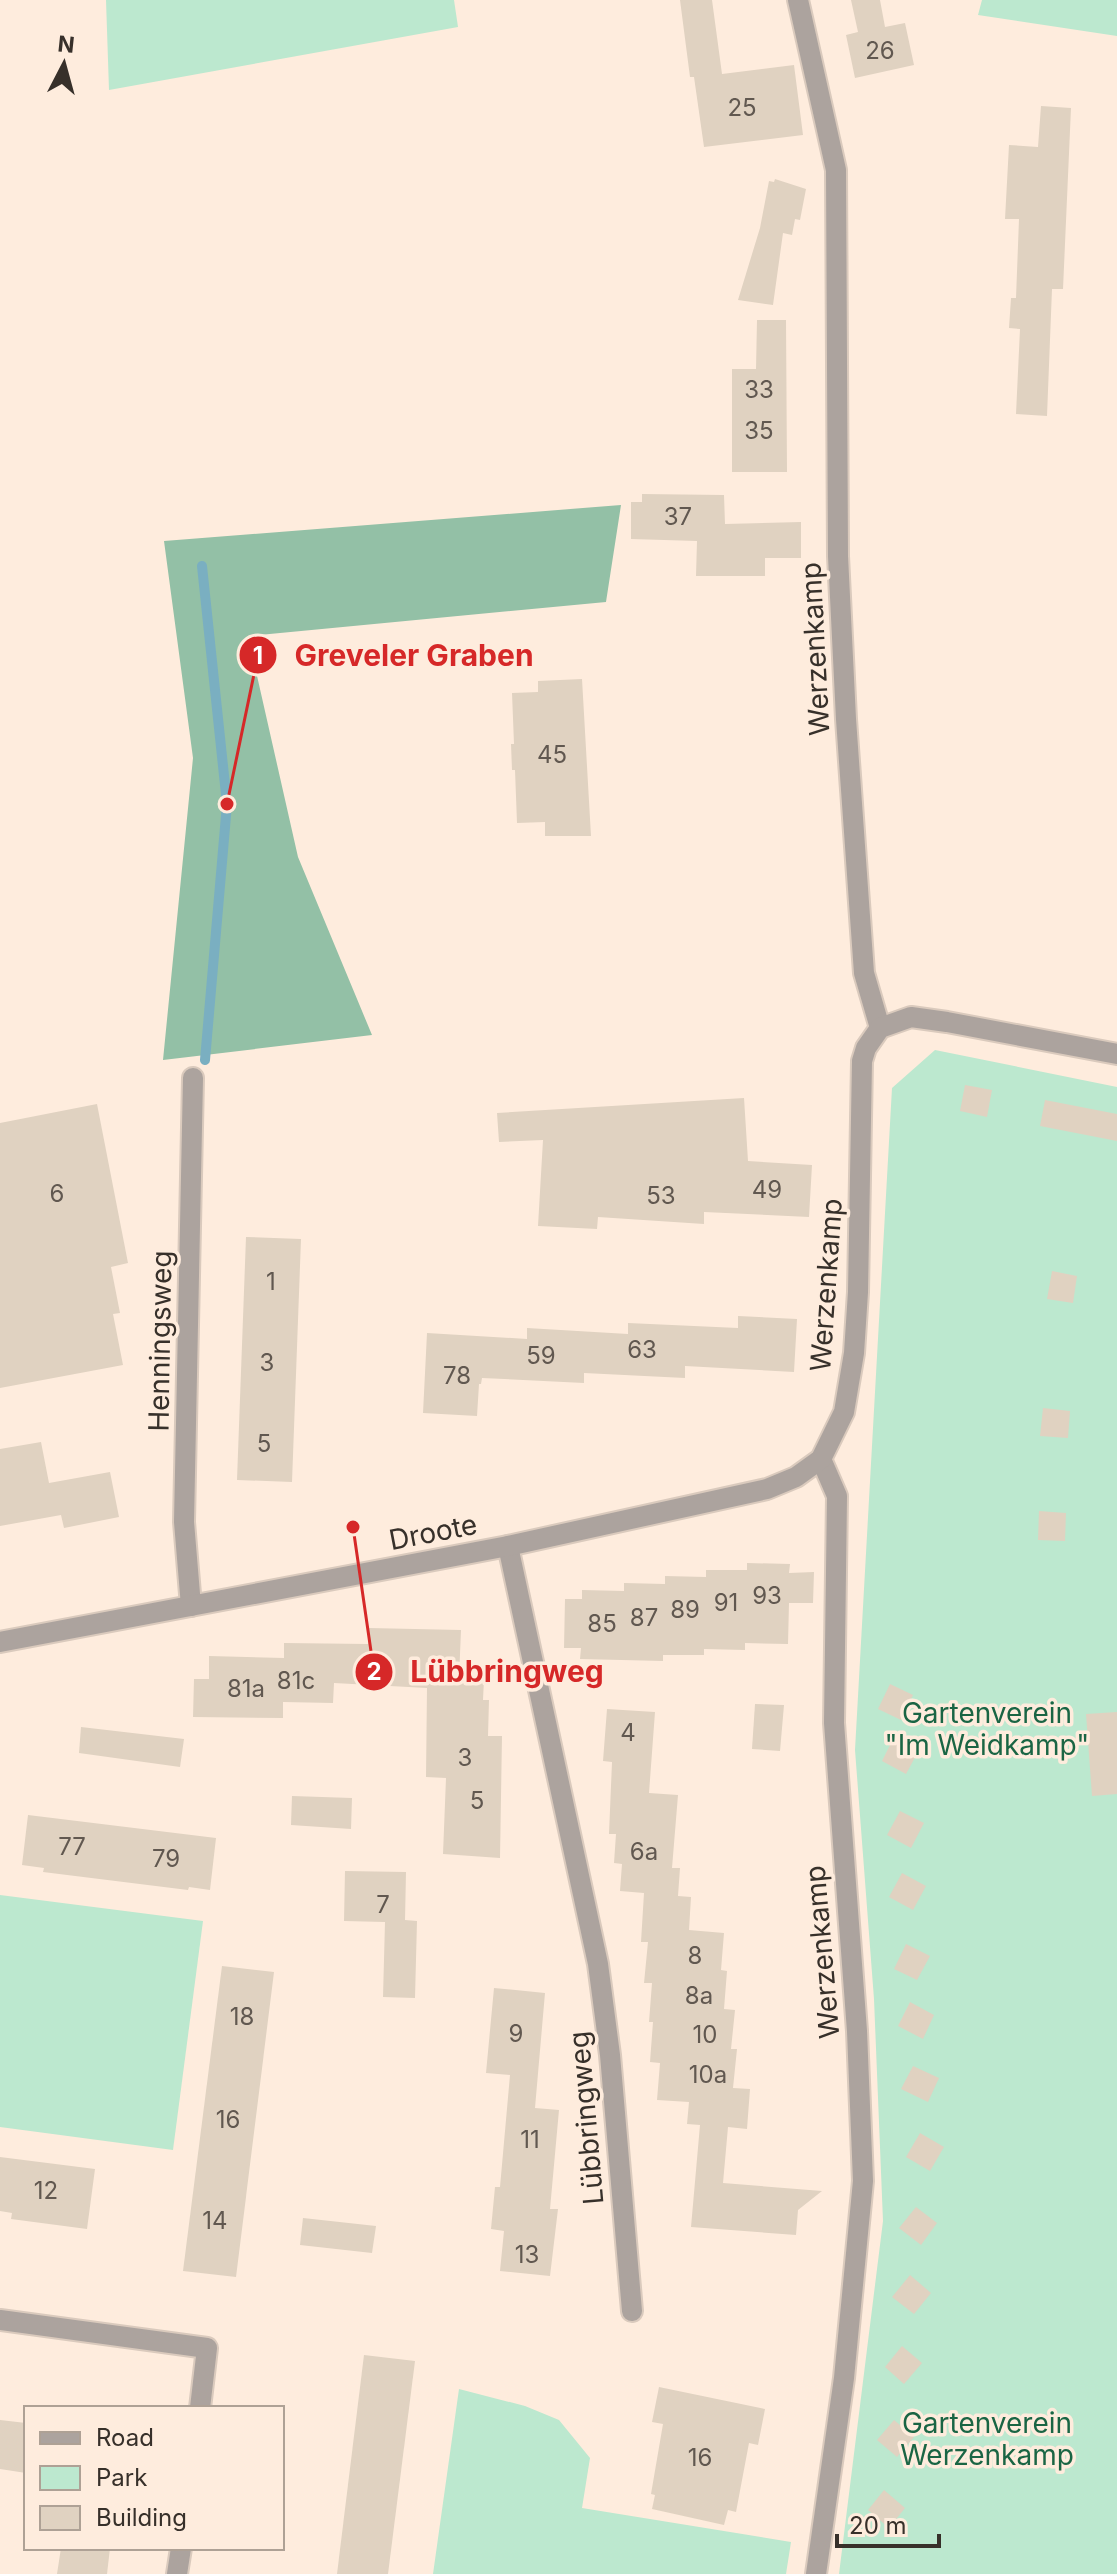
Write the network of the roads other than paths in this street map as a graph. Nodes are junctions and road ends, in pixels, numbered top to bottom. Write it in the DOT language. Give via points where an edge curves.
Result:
graph roads {
  1 [pos="798,0"];
  2 [pos="880,1028"];
  3 [pos="1117,1054"];
  4 [pos="193,1078"];
  5 [pos="821,1459"];
  6 [pos="508,1546"];
  7 [pos="191,1606"];
  8 [pos="0,1642"];
  9 [pos="632,2311"];
  10 [pos="0,2320"];
  11 [pos="200,2406"];
  12 [pos="181,2550"];
  13 [pos="177,2574"];
  14 [pos="816,2574"];
  1 -- 2 [label="street, Werzenkamp" via="836,170 838,556 846,719 864,973"];
  2 -- 3 [label="street" via="911,1017"];
  2 -- 5 [label="street, Werzenkamp" via="862,1061 854,1353 844,1412"];
  4 -- 7 [label="street, Henningsweg" via="184,1522"];
  5 -- 6 [label="street, Droote" via="767,1489"];
  5 -- 14 [label="street, Werzenkamp" via="837,1496 834,1723 863,2181 844,2378"];
  6 -- 7 [label="street, Droote"];
  6 -- 9 [label="street, Lübbringweg" via="598,1964"];
  7 -- 8 [label="street, Droote"];
  10 -- 11 [label="street" via="207,2348"];
  12 -- 13 [label="street"];
}
